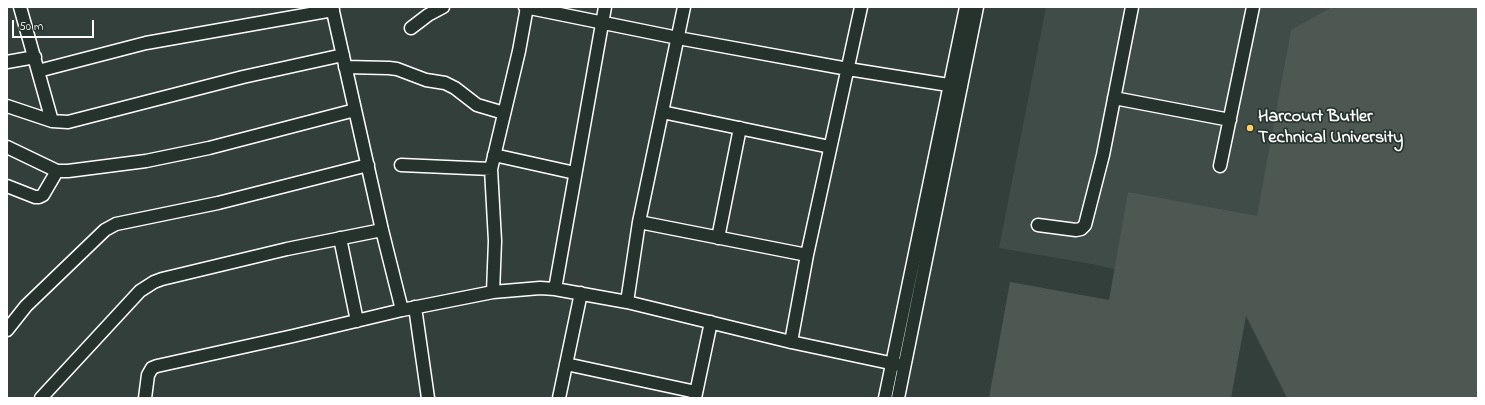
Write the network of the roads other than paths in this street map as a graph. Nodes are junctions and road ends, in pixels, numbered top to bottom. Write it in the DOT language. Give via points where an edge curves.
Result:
graph roads {
  1 [pos="443,7"];
  2 [pos="526,7"];
  3 [pos="606,7"];
  4 [pos="684,7"];
  5 [pos="861,7"];
  6 [pos="966,7"];
  7 [pos="977,7"];
  8 [pos="1132,7"];
  9 [pos="1253,7"];
  10 [pos="23,8"];
  11 [pos="333,8"];
  12 [pos="602,23"];
  13 [pos="411,28"];
  14 [pos="678,38"];
  15 [pos="343,55"];
  16 [pos="34,58"];
  17 [pos="7,62"];
  18 [pos="345,67"];
  19 [pos="848,69"];
  20 [pos="38,71"];
  21 [pos="956,86"];
  22 [pos="1114,98"];
  23 [pos="7,106"];
  24 [pos="355,110"];
  25 [pos="662,112"];
  26 [pos="504,113"];
  27 [pos="1230,120"];
  28 [pos="52,121"];
  29 [pos="740,128"];
  30 [pos="7,147"];
  31 [pos="830,147"];
  32 [pos="494,155"];
  33 [pos="368,165"];
  34 [pos="401,165"];
  35 [pos="1220,166"];
  36 [pos="491,169"];
  37 [pos="57,171"];
  38 [pos="575,173"];
  39 [pos="7,186"];
  40 [pos="639,222"];
  41 [pos="1038,225"];
  42 [pos="382,230"];
  43 [pos="340,238"];
  44 [pos="718,238"];
  45 [pos="808,255"];
  46 [pos="555,289"];
  47 [pos="493,292"];
  48 [pos="581,293"];
  49 [pos="627,302"];
  50 [pos="415,307"];
  51 [pos="402,310"];
  52 [pos="357,321"];
  53 [pos="710,322"];
  54 [pos="7,330"];
  55 [pos="791,342"];
  56 [pos="566,364"];
  57 [pos="898,365"];
  58 [pos="696,395"];
  59 [pos="41,398"];
  60 [pos="145,398"];
  61 [pos="428,398"];
  62 [pos="559,398"];
  63 [pos="885,398"];
  64 [pos="898,398"];
  1 -- 13 [label="street"];
  2 -- 12 [label="street"];
  2 -- 26 [label="street"];
  3 -- 12 [label="street"];
  4 -- 14 [label="street"];
  5 -- 19 [label="street"];
  6 -- 21 [label="street"];
  7 -- 21 [label="street"];
  8 -- 22 [label="street"];
  9 -- 27 [label="street"];
  10 -- 16 [label="street"];
  11 -- 15 [label="street"];
  11 -- 20 [label="street" via="146,43"];
  12 -- 14 [label="street"];
  12 -- 38 [label="street"];
  14 -- 19 [label="street"];
  14 -- 25 [label="street"];
  15 -- 18 [label="street"];
  15 -- 28 [label="street" via="243,77 68,122"];
  16 -- 17 [label="street"];
  16 -- 20 [label="street"];
  18 -- 24 [label="street"];
  18 -- 26 [label="street" via="397,69 426,80 450,84 477,105"];
  19 -- 21 [label="street"];
  19 -- 31 [label="street"];
  20 -- 28 [label="street"];
  21 -- 57 [label="street"];
  22 -- 27 [label="street"];
  22 -- 41 [label="street" via="1085,225 1076,230"];
  23 -- 28 [label="street"];
  24 -- 33 [label="street"];
  24 -- 37 [label="street" via="238,141 146,161"];
  25 -- 29 [label="street"];
  25 -- 40 [label="street"];
  26 -- 32 [label="street"];
  27 -- 35 [label="street"];
  29 -- 31 [label="street"];
  29 -- 44 [label="street"];
  30 -- 37 [label="street"];
  31 -- 45 [label="street"];
  32 -- 36 [label="street"];
  32 -- 38 [label="street"];
  33 -- 42 [label="street"];
  33 -- 54 [label="street" via="260,193 116,224 105,230 32,301"];
  34 -- 36 [label="street"];
  36 -- 47 [label="street" via="496,241"];
  37 -- 39 [label="street" via="43,195 39,197"];
  38 -- 46 [label="street"];
  40 -- 44 [label="street"];
  40 -- 49 [label="street"];
  42 -- 43 [label="street"];
  42 -- 51 [label="street"];
  43 -- 52 [label="street"];
  43 -- 59 [label="street" via="162,279 147,286"];
  44 -- 45 [label="street"];
  45 -- 55 [label="street"];
  46 -- 47 [label="street"];
  46 -- 48 [label="street"];
  47 -- 50 [label="street"];
  48 -- 49 [label="street"];
  48 -- 56 [label="street"];
  49 -- 53 [label="street"];
  50 -- 51 [label="street"];
  50 -- 61 [label="street"];
  51 -- 52 [label="street"];
  52 -- 60 [label="street" via="156,366 148,375"];
  53 -- 55 [label="street"];
  53 -- 58 [label="street"];
  55 -- 57 [label="street"];
  56 -- 58 [label="street"];
  56 -- 62 [label="street"];
  57 -- 63 [label="street"];
  57 -- 64 [label="street"];
}
